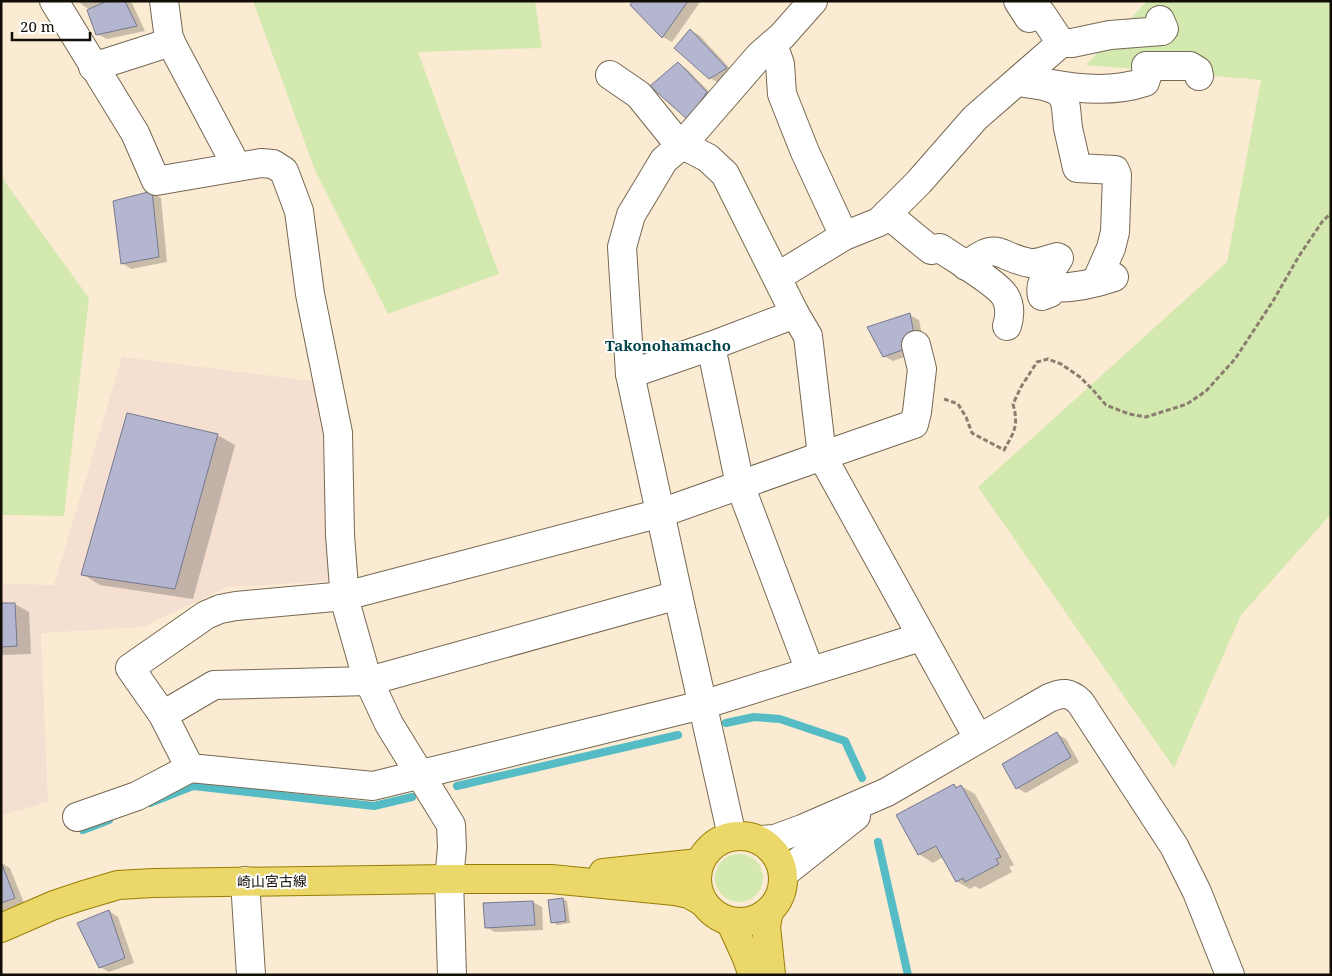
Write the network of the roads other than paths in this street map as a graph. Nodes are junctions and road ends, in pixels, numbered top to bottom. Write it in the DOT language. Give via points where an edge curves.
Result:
graph roads {
  1 [pos="54,1"];
  2 [pos="164,1"];
  3 [pos="813,1"];
  4 [pos="1018,1"];
  5 [pos="1160,20"];
  6 [pos="170,42"];
  7 [pos="1061,43"];
  8 [pos="773,44"];
  9 [pos="93,67"];
  10 [pos="610,75"];
  11 [pos="1199,76"];
  12 [pos="1018,82"];
  13 [pos="1049,87"];
  14 [pos="682,144"];
  15 [pos="237,167"];
  16 [pos="887,214"];
  17 [pos="844,236"];
  18 [pos="966,266"];
  19 [pos="777,276"];
  20 [pos="795,314"];
  21 [pos="1007,326"];
  22 [pos="916,345"];
  23 [pos="711,346"];
  24 [pos="630,374"];
  25 [pos="822,456"];
  26 [pos="740,485"];
  27 [pos="661,513"];
  28 [pos="678,595"];
  29 [pos="345,596"];
  30 [pos="921,637"];
  31 [pos="810,671"];
  32 [pos="369,681"];
  33 [pos="702,704"];
  34 [pos="164,715"];
  35 [pos="978,738"];
  36 [pos="190,768"];
  37 [pos="420,774"];
  38 [pos="887,792"];
  39 [pos="77,817"];
  40 [pos="732,836"];
  41 [pos="760,840"];
  42 [pos="699,863"];
  43 [pos="783,874"];
  44 [pos="449,879"];
  45 [pos="551,879"];
  46 [pos="245,881"];
  47 [pos="703,902"];
  48 [pos="769,910"];
  49 [pos="730,921"];
  50 [pos="1,928"];
  51 [pos="251,975"];
  52 [pos="452,975"];
  53 [pos="753,975"];
  54 [pos="770,975"];
  55 [pos="1230,975"];
  1 -- 9 [label="street"];
  2 -- 6 [label="street"];
  3 -- 8 [label="street"];
  4 -- 7 [label="street" via="1028,18 1041,13"];
  5 -- 7 [label="street" via="1162,31"];
  6 -- 9 [label="street"];
  6 -- 15 [label="street"];
  7 -- 12 [label="street"];
  8 -- 14 [label="street"];
  8 -- 17 [label="street" via="780,64 782,94 804,152"];
  9 -- 15 [label="street" via="135,133 156,181"];
  10 -- 14 [label="street" via="640,95"];
  11 -- 13 [label="street" via="1198,71 1190,66 1146,66 1145,82 1134,86 1080,89 1052,84"];
  12 -- 13 [label="street"];
  12 -- 16 [label="street" via="976,118"];
  13 -- 18 [label="street" via="1064,97 1077,168 1115,170 1117,175 1115,232 1105,280 1053,288 1042,296 1040,288 1057,257 1030,263 989,251"];
  14 -- 19 [label="street" via="708,158 725,174"];
  14 -- 24 [label="street" via="664,160 631,215 622,247"];
  15 -- 29 [label="street" via="273,164 284,171 299,211 310,294 338,433"];
  16 -- 17 [label="street" via="879,222"];
  16 -- 18 [label="street" via="931,250 940,248"];
  17 -- 19 [label="street"];
  18 -- 21 [label="street" via="1004,295 1010,315"];
  19 -- 20 [label="street"];
  20 -- 23 [label="street"];
  20 -- 25 [label="street" via="808,336"];
  22 -- 25 [label="street" via="922,369 914,424"];
  23 -- 24 [label="street"];
  23 -- 26 [label="street"];
  24 -- 27 [label="street"];
  25 -- 26 [label="street"];
  25 -- 30 [label="street"];
  26 -- 27 [label="street"];
  26 -- 31 [label="street"];
  27 -- 28 [label="street"];
  27 -- 29 [label="street"];
  28 -- 32 [label="street"];
  28 -- 33 [label="street"];
  29 -- 32 [label="street"];
  29 -- 34 [label="street" via="236,606 206,615 130,668"];
  30 -- 31 [label="street"];
  30 -- 35 [label="street"];
  31 -- 33 [label="street"];
  32 -- 34 [label="street" via="214,685"];
  32 -- 37 [label="street" via="389,724"];
  33 -- 37 [label="street"];
  33 -- 40 [label="street"];
  34 -- 36 [label="street"];
  35 -- 38 [label="street"];
  35 -- 55 [label="street" via="1060,694 1072,695 1080,702 1174,846 1197,892"];
  36 -- 37 [label="street" via="373,786"];
  36 -- 39 [label="street" via="137,796"];
  37 -- 44 [label="street" via="450,825"];
  38 -- 41 [label="street" via="802,829 775,839"];
  38 -- 43 [label="street"];
  40 -- 41 [label="main road"];
  40 -- 42 [label="main road" via="712,845"];
  41 -- 43 [label="main road" via="776,854"];
  42 -- 45 [label="main road, 崎山宮古線"];
  42 -- 47 [label="main road" via="697,889"];
  43 -- 48 [label="main road" via="781,894"];
  44 -- 45 [label="main road, 崎山宮古線"];
  44 -- 46 [label="main road, 崎山宮古線"];
  44 -- 52 [label="street"];
  45 -- 47 [label="main road, 崎山宮古線" via="676,891"];
  46 -- 50 [label="main road, 崎山宮古線" via="118,885 54,905"];
  46 -- 51 [label="street"];
  47 -- 49 [label="main road, 崎山宮古線" via="719,917"];
  48 -- 49 [label="main road" via="751,921"];
  48 -- 54 [label="main road" via="766,926"];
  49 -- 53 [label="main road"];
}
